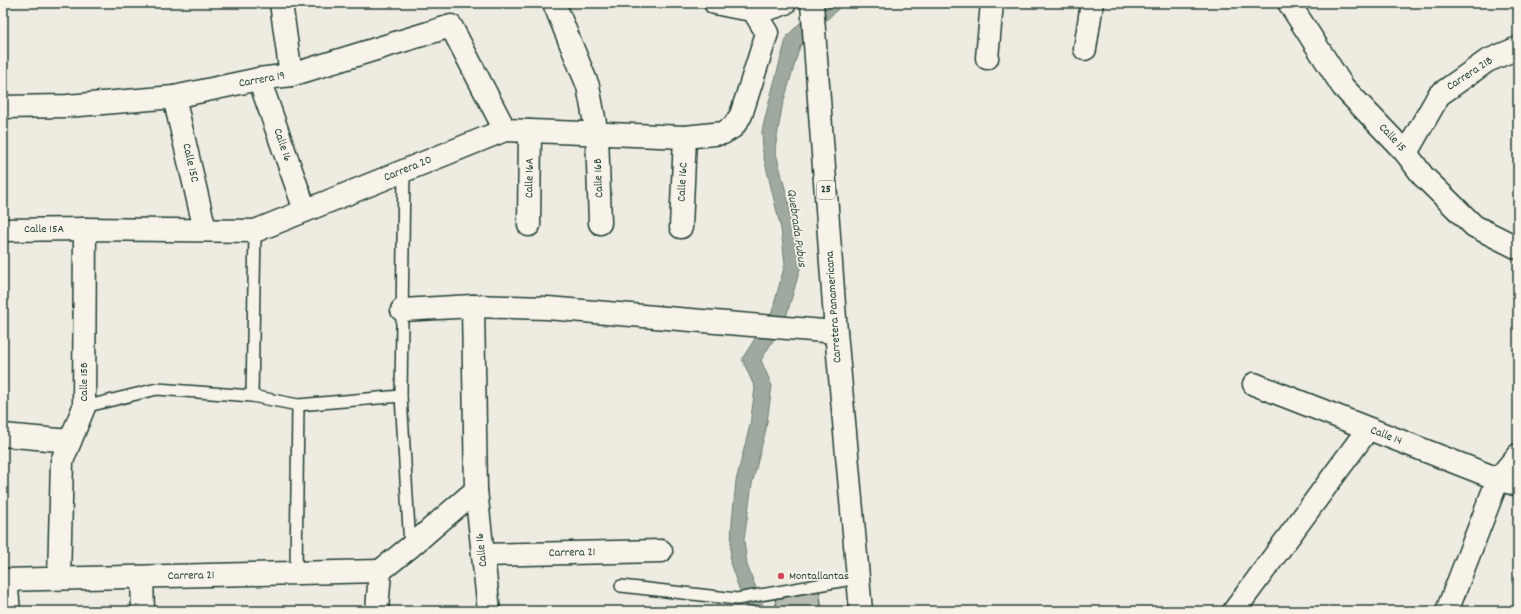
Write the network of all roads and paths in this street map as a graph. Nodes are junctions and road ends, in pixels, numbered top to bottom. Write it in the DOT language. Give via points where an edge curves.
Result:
graph roads {
  1 [pos="281,3"];
  2 [pos="554,3"];
  3 [pos="715,3"];
  4 [pos="785,3"];
  5 [pos="812,3"];
  6 [pos="992,3"];
  7 [pos="1092,3"];
  8 [pos="1289,3"];
  9 [pos="753,10"];
  10 [pos="1518,48"];
  11 [pos="1085,49"];
  12 [pos="987,58"];
  13 [pos="291,75"];
  14 [pos="259,79"];
  15 [pos="174,97"];
  16 [pos="3,107"];
  17 [pos="505,130"];
  18 [pos="530,131"];
  19 [pos="597,134"];
  20 [pos="685,137"];
  21 [pos="1406,153"];
  22 [pos="404,171"];
  23 [pos="305,210"];
  24 [pos="600,223"];
  25 [pos="529,225"];
  26 [pos="681,227"];
  27 [pos="85,229"];
  28 [pos="3,230"];
  29 [pos="205,230"];
  30 [pos="255,231"];
  31 [pos="1518,248"];
  32 [pos="473,306"];
  33 [pos="402,310"];
  34 [pos="836,332"];
  35 [pos="1254,384"];
  36 [pos="252,396"];
  37 [pos="401,396"];
  38 [pos="298,405"];
  39 [pos="84,407"];
  40 [pos="1368,429"];
  41 [pos="3,435"];
  42 [pos="70,441"];
  43 [pos="1518,455"];
  44 [pos="1508,482"];
  45 [pos="476,490"];
  46 [pos="410,547"];
  47 [pos="661,550"];
  48 [pos="483,555"];
  49 [pos="380,571"];
  50 [pos="296,574"];
  51 [pos="142,577"];
  52 [pos="58,578"];
  53 [pos="858,578"];
  54 [pos="5,580"];
  55 [pos="621,586"];
  56 [pos="9,611"];
  57 [pos="143,611"];
  58 [pos="377,611"];
  59 [pos="489,611"];
  60 [pos="861,611"];
  61 [pos="1234,611"];
  62 [pos="1447,611"];
  1 -- 13 [label="main road"];
  2 -- 19 [label="main road, Calle 16B" via="588,86"];
  3 -- 9 [label="main road"];
  4 -- 9 [label="main road" via="774,8"];
  5 -- 34 [label="main road, Carretera Panamericana / 25"];
  6 -- 12 [label="main road"];
  7 -- 11 [label="main road"];
  8 -- 21 [label="main road, Calle 15" via="1344,87"];
  9 -- 20 [label="main road, Carrera 20" via="767,33 741,115 733,127 723,133"];
  10 -- 21 [label="main road, Carrera 21B" via="1487,61 1439,95"];
  13 -- 14 [label="main road, Carrera 19"];
  13 -- 17 [label="main road, Carrera 19" via="451,26"];
  14 -- 15 [label="main road, Carrera 19"];
  14 -- 23 [label="main road, Calle 16"];
  15 -- 16 [label="main road, Carrera 19" via="67,106"];
  15 -- 29 [label="main road, Calle 15C"];
  17 -- 18 [label="main road, Carrera 20"];
  17 -- 22 [label="main road, Carrera 20"];
  18 -- 19 [label="main road, Carrera 20"];
  18 -- 25 [label="main road, Calle 16A"];
  19 -- 20 [label="main road, Carrera 20"];
  19 -- 24 [label="main road, Calle 16B"];
  20 -- 26 [label="main road, Calle 16C"];
  21 -- 31 [label="main road, Calle 15" via="1423,176 1474,226"];
  22 -- 23 [label="main road, Carrera 20"];
  22 -- 33 [label="lane"];
  23 -- 30 [label="main road, Carrera 20"];
  27 -- 28 [label="main road, Calle 15A"];
  27 -- 29 [label="main road, Carrera 20"];
  27 -- 39 [label="main road, Calle 15B"];
  29 -- 30 [label="main road, Carrera 20"];
  30 -- 36 [label="lane"];
  32 -- 33 [label="main road"];
  32 -- 34 [label="main road" via="547,308"];
  32 -- 45 [label="main road, Calle 16"];
  33 -- 37 [label="lane"];
  34 -- 53 [label="main road, Carretera Panamericana / 25"];
  35 -- 40 [label="main road, Calle 14"];
  36 -- 38 [label="lane"];
  36 -- 39 [label="lane" via="157,390"];
  37 -- 38 [label="lane"];
  37 -- 46 [label="lane"];
  38 -- 50 [label="lane"];
  39 -- 42 [label="main road, Calle 15B"];
  40 -- 44 [label="main road, Calle 14"];
  40 -- 61 [label="main road"];
  41 -- 42 [label="main road"];
  42 -- 52 [label="main road, Calle 15B" via="62,461"];
  43 -- 44 [label="main road"];
  44 -- 62 [label="main road"];
  45 -- 46 [label="main road"];
  45 -- 48 [label="main road, Calle 16"];
  46 -- 49 [label="main road"];
  47 -- 48 [label="main road, Carrera 21"];
  48 -- 59 [label="main road, Calle 16"];
  49 -- 50 [label="main road, Carrera 21"];
  49 -- 58 [label="main road"];
  50 -- 51 [label="main road, Carrera 21"];
  51 -- 52 [label="main road, Carrera 21"];
  51 -- 57 [label="main road"];
  52 -- 54 [label="main road, Carrera 21"];
  53 -- 55 [label="lane" via="741,598"];
  53 -- 60 [label="main road, Carretera Panamericana / 25"];
  54 -- 56 [label="main road"];
}
